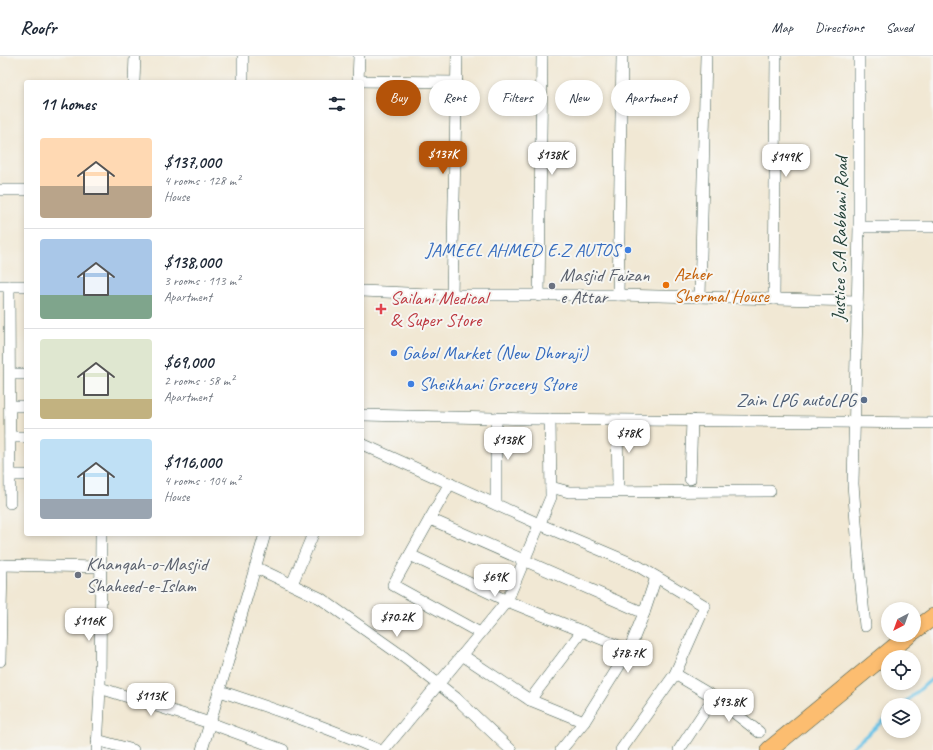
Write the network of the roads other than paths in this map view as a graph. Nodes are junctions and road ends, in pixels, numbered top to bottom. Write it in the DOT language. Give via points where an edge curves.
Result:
graph roads {
  1 [pos="135,56"];
  2 [pos="243,56"];
  3 [pos="359,56"];
  4 [pos="457,56"];
  5 [pos="542,56"];
  6 [pos="622,56"];
  7 [pos="706,56"];
  8 [pos="776,56"];
  9 [pos="859,56"];
  10 [pos="134,80"];
  11 [pos="243,80"];
  12 [pos="358,80"];
  13 [pos="457,80"];
  14 [pos="364,81"];
  15 [pos="429,82"];
  16 [pos="456,116"];
  17 [pos="0,190"];
  18 [pos="24,190"];
  19 [pos="860,227"];
  20 [pos="933,227"];
  21 [pos="5,286"];
  22 [pos="24,286"];
  23 [pos="364,291"];
  24 [pos="452,295"];
  25 [pos="618,295"];
  26 [pos="539,296"];
  27 [pos="700,297"];
  28 [pos="774,299"];
  29 [pos="857,301"];
  30 [pos="10,374"];
  31 [pos="24,374"];
  32 [pos="10,406"];
  33 [pos="24,406"];
  34 [pos="364,415"];
  35 [pos="496,418"];
  36 [pos="550,419"];
  37 [pos="617,420"];
  38 [pos="692,420"];
  39 [pos="855,422"];
  40 [pos="933,423"];
  41 [pos="10,437"];
  42 [pos="24,438"];
  43 [pos="364,445"];
  44 [pos="10,475"];
  45 [pos="24,475"];
  46 [pos="690,479"];
  47 [pos="450,483"];
  48 [pos="551,488"];
  49 [pos="618,489"];
  50 [pos="770,491"];
  51 [pos="10,503"];
  52 [pos="496,504"];
  53 [pos="430,519"];
  54 [pos="540,524"];
  55 [pos="101,536"];
  56 [pos="264,536"];
  57 [pos="312,536"];
  58 [pos="410,555"];
  59 [pos="524,561"];
  60 [pos="1,565"];
  61 [pos="101,567"];
  62 [pos="255,567"];
  63 [pos="656,577"];
  64 [pos="292,584"];
  65 [pos="507,601"];
  66 [pos="644,613"];
  67 [pos="933,617"];
  68 [pos="865,626"];
  69 [pos="921,626"];
  70 [pos="582,631"];
  71 [pos="480,633"];
  72 [pos="900,642"];
  73 [pos="629,650"];
  74 [pos="462,654"];
  75 [pos="0,661"];
  76 [pos="675,674"];
  77 [pos="438,684"];
  78 [pos="100,688"];
  79 [pos="220,690"];
  80 [pos="714,697"];
  81 [pos="530,700"];
  82 [pos="584,722"];
  83 [pos="210,724"];
  84 [pos="759,732"];
  85 [pos="97,745"];
  86 [pos="504,748"];
  87 [pos="133,750"];
  88 [pos="202,750"];
  89 [pos="283,750"];
  90 [pos="379,750"];
  91 [pos="384,750"];
  92 [pos="561,750"];
  93 [pos="621,750"];
  94 [pos="679,750"];
  95 [pos="769,750"];
  1 -- 10 [label="street"];
  2 -- 11 [label="street"];
  3 -- 12 [label="street"];
  4 -- 13 [label="street"];
  5 -- 26 [label="street"];
  6 -- 25 [label="street"];
  7 -- 27 [label="street"];
  8 -- 28 [label="street"];
  9 -- 19 [label="street, Justice S.A Rabbani Road"];
  14 -- 15 [label="street"];
  16 -- 24 [label="street"];
  17 -- 18 [label="street"];
  19 -- 20 [label="street"];
  19 -- 29 [label="street, Justice S.A Rabbani Road"];
  21 -- 22 [label="street"];
  21 -- 30 [label="street"];
  23 -- 24 [label="street"];
  24 -- 26 [label="street"];
  25 -- 26 [label="street"];
  25 -- 27 [label="street"];
  27 -- 28 [label="street"];
  28 -- 29 [label="street"];
  29 -- 39 [label="street, Justice S.A Rabbani Road"];
  30 -- 31 [label="street"];
  30 -- 32 [label="street"];
  32 -- 33 [label="street"];
  32 -- 41 [label="street"];
  34 -- 35 [label="street"];
  35 -- 36 [label="street"];
  35 -- 52 [label="street"];
  36 -- 37 [label="street"];
  36 -- 48 [label="street"];
  37 -- 38 [label="street"];
  37 -- 49 [label="street"];
  38 -- 39 [label="street"];
  38 -- 46 [label="street"];
  39 -- 40 [label="street"];
  39 -- 68 [label="street, Justice S.A Rabbani Road" via="853,484"];
  41 -- 42 [label="street"];
  41 -- 44 [label="street"];
  43 -- 47 [label="street"];
  44 -- 45 [label="street"];
  44 -- 51 [label="street"];
  47 -- 52 [label="street"];
  47 -- 53 [label="street"];
  48 -- 50 [label="street" via="569,492"];
  48 -- 54 [label="street" via="551,497"];
  52 -- 54 [label="street"];
  53 -- 58 [label="street"];
  53 -- 59 [label="street"];
  54 -- 59 [label="street"];
  54 -- 63 [label="street" via="638,566"];
  55 -- 61 [label="street"];
  56 -- 62 [label="street"];
  57 -- 64 [label="street"];
  58 -- 65 [label="street"];
  58 -- 71 [label="street" via="393,585"];
  59 -- 65 [label="street"];
  59 -- 66 [label="street"];
  60 -- 61 [label="street"];
  60 -- 75 [label="street"];
  61 -- 78 [label="street"];
  62 -- 64 [label="street"];
  62 -- 79 [label="street"];
  63 -- 66 [label="street"];
  63 -- 76 [label="street" via="705,606"];
  64 -- 77 [label="street" via="320,598"];
  65 -- 70 [label="street"];
  65 -- 71 [label="street"];
  66 -- 73 [label="street"];
  67 -- 69 [label="highway"];
  70 -- 73 [label="street"];
  70 -- 81 [label="street"];
  71 -- 74 [label="street"];
  72 -- 95 [label="highway"];
  73 -- 82 [label="street"];
  74 -- 77 [label="street"];
  74 -- 81 [label="street"];
  76 -- 80 [label="street"];
  76 -- 93 [label="street"];
  77 -- 86 [label="street" via="456,698"];
  77 -- 91 [label="street"];
  78 -- 83 [label="street"];
  78 -- 85 [label="street"];
  79 -- 83 [label="street"];
  79 -- 90 [label="street" via="303,719"];
  80 -- 84 [label="street"];
  80 -- 94 [label="street"];
  81 -- 82 [label="street"];
  82 -- 92 [label="street"];
  83 -- 88 [label="street"];
  83 -- 89 [label="street"];
  85 -- 87 [label="street"];
}
